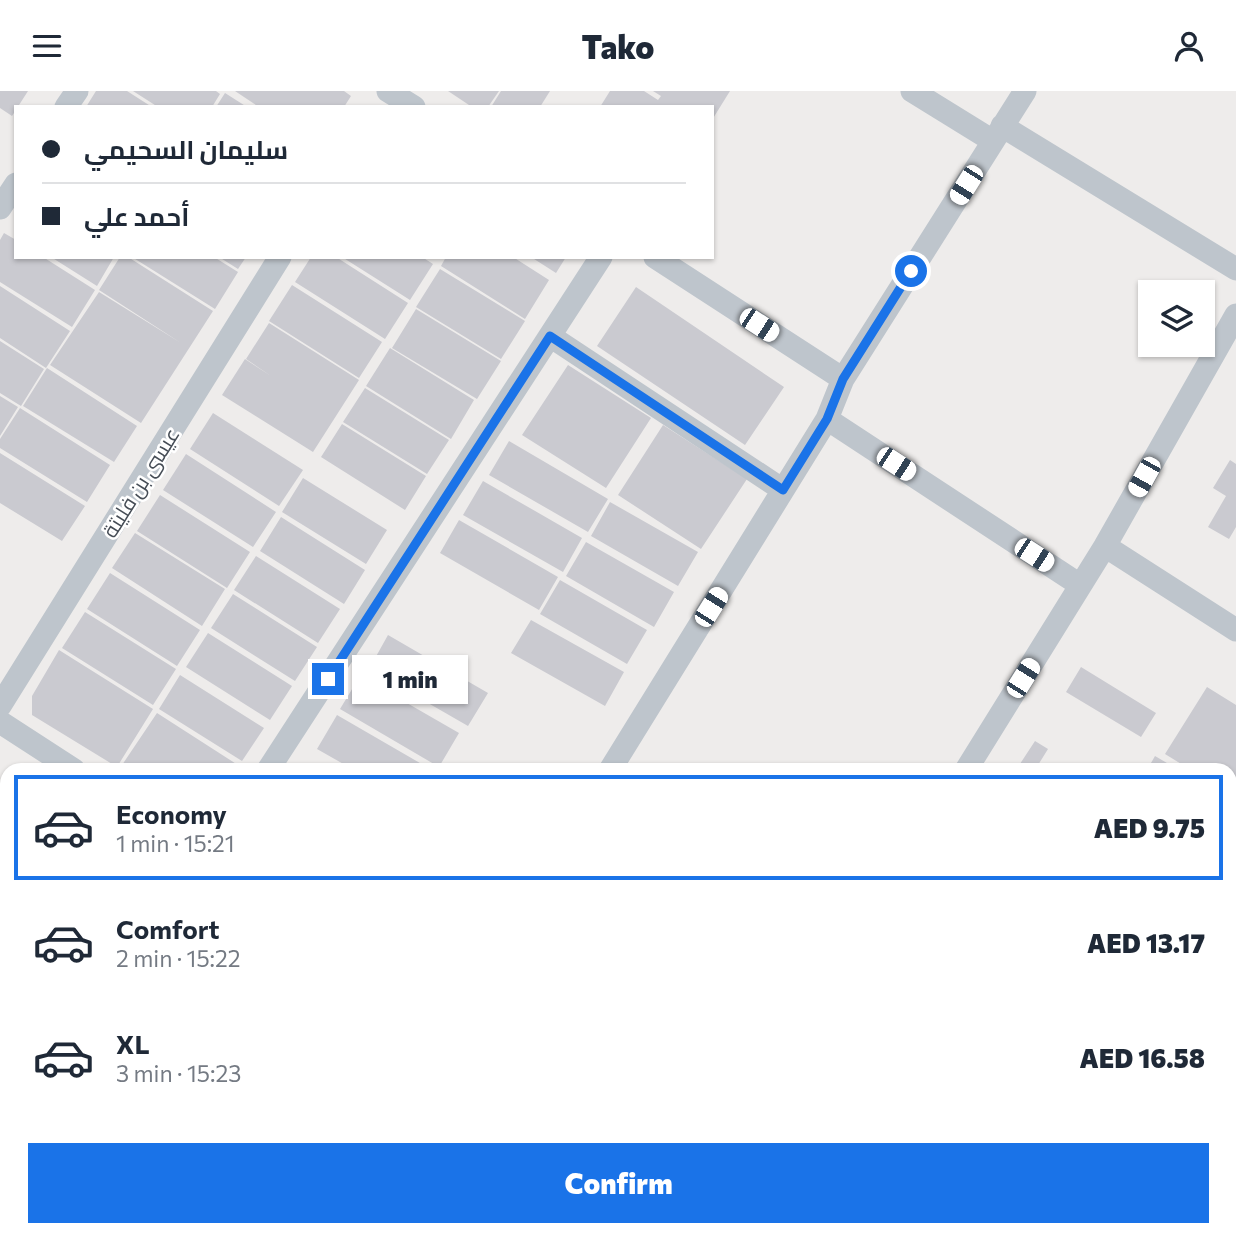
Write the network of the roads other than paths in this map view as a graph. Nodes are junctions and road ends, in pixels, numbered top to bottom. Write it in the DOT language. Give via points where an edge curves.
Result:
graph roads {
  1 [pos="386,91"];
  2 [pos="912,91"];
  3 [pos="1025,91"];
  4 [pos="410,105"];
  5 [pos="998,134"];
  6 [pos="14,187"];
  7 [pos="0,208"];
  8 [pos="279,259"];
  9 [pos="600,259"];
  10 [pos="658,259"];
  11 [pos="1236,269"];
  12 [pos="1236,316"];
  13 [pos="550,336"];
  14 [pos="843,379"];
  15 [pos="827,419"];
  16 [pos="783,490"];
  17 [pos="1105,546"];
  18 [pos="1080,585"];
  19 [pos="1236,629"];
  20 [pos="0,706"];
  21 [pos="0,722"];
  22 [pos="63,763"];
  23 [pos="273,763"];
  24 [pos="614,763"];
  25 [pos="970,763"];
  1 -- 4 [label="street"];
  2 -- 5 [label="street"];
  3 -- 5 [label="street"];
  5 -- 11 [label="street"];
  5 -- 14 [label="street"];
  6 -- 7 [label="street"];
  8 -- 20 [label="street, عيسى بن فليتة"];
  9 -- 13 [label="street"];
  10 -- 14 [label="street"];
  12 -- 17 [label="street"];
  13 -- 16 [label="street"];
  13 -- 23 [label="street"];
  14 -- 15 [label="street"];
  15 -- 16 [label="street"];
  15 -- 18 [label="street"];
  16 -- 24 [label="street"];
  17 -- 18 [label="street"];
  17 -- 19 [label="street"];
  18 -- 25 [label="street"];
  21 -- 22 [label="street"];
}
